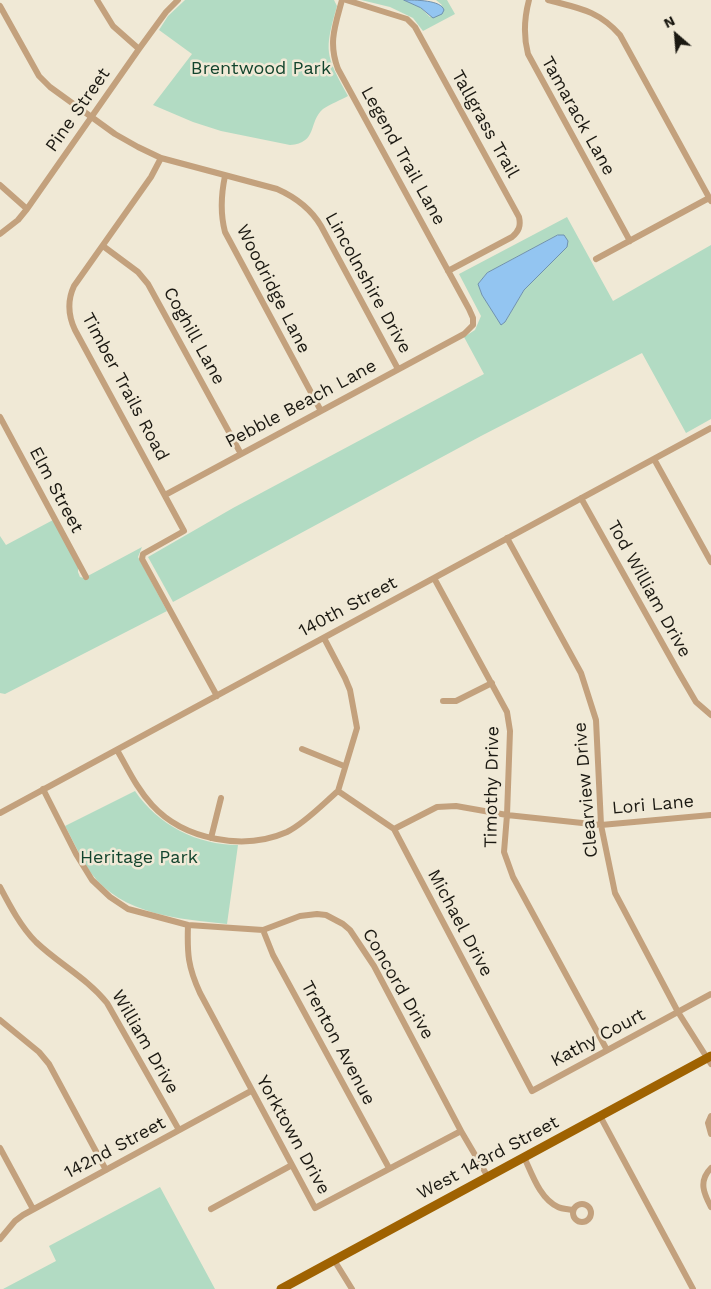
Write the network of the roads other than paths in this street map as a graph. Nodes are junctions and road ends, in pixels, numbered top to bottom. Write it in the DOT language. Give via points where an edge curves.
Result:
graph roads {
  1 [pos="97,0"];
  2 [pos="178,0"];
  3 [pos="344,0"];
  4 [pos="529,0"];
  5 [pos="548,0"];
  6 [pos="0,6"];
  7 [pos="139,49"];
  8 [pos="92,116"];
  9 [pos="162,158"];
  10 [pos="225,176"];
  11 [pos="0,185"];
  12 [pos="710,200"];
  13 [pos="27,210"];
  14 [pos="0,234"];
  15 [pos="630,241"];
  16 [pos="103,246"];
  17 [pos="596,259"];
  18 [pos="448,271"];
  19 [pos="473,322"];
  20 [pos="398,369"];
  21 [pos="321,411"];
  22 [pos="0,417"];
  23 [pos="711,428"];
  24 [pos="8,431"];
  25 [pos="0,435"];
  26 [pos="241,454"];
  27 [pos="654,459"];
  28 [pos="165,495"];
  29 [pos="581,498"];
  30 [pos="507,538"];
  31 [pos="711,562"];
  32 [pos="86,577"];
  33 [pos="434,578"];
  34 [pos="324,638"];
  35 [pos="492,683"];
  36 [pos="217,696"];
  37 [pos="443,701"];
  38 [pos="711,716"];
  39 [pos="302,749"];
  40 [pos="117,750"];
  41 [pos="344,766"];
  42 [pos="43,789"];
  43 [pos="338,791"];
  44 [pos="221,798"];
  45 [pos="0,813"];
  46 [pos="507,815"];
  47 [pos="711,815"];
  48 [pos="601,825"];
  49 [pos="394,829"];
  50 [pos="211,838"];
  51 [pos="0,887"];
  52 [pos="188,925"];
  53 [pos="263,930"];
  54 [pos="711,994"];
  55 [pos="678,1012"];
  56 [pos="0,1020"];
  57 [pos="607,1050"];
  58 [pos="710,1060"];
  59 [pos="251,1091"];
  60 [pos="532,1091"];
  61 [pos="600,1116"];
  62 [pos="711,1116"];
  63 [pos="179,1130"];
  64 [pos="461,1131"];
  65 [pos="711,1134"];
  66 [pos="0,1148"];
  67 [pos="524,1157"];
  68 [pos="292,1165"];
  69 [pos="388,1168"];
  70 [pos="711,1168"];
  71 [pos="106,1170"];
  72 [pos="488,1177"];
  73 [pos="711,1207"];
  74 [pos="33,1209"];
  75 [pos="211,1209"];
  76 [pos="573,1210"];
  77 [pos="0,1239"];
  78 [pos="334,1260"];
  79 [pos="281,1289"];
  80 [pos="352,1289"];
  81 [pos="693,1289"];
  1 -- 7 [label="street" via="113,26"];
  2 -- 7 [label="street, Pine Street"];
  3 -- 18 [label="street, Legend Trail Lane" via="332,40 336,64"];
  3 -- 18 [label="street, Tallgrass Trail" via="407,19 415,27 520,217 520,227 512,237"];
  4 -- 15 [label="street, Tamarack Lane" via="524,19 528,54"];
  5 -- 12 [label="street" via="585,9 608,22 620,35"];
  6 -- 8 [label="street, Lincolnshire Drive" via="40,76 50,87"];
  7 -- 8 [label="street, Pine Street"];
  8 -- 9 [label="street, Lincolnshire Drive" via="126,141"];
  8 -- 13 [label="street, Pine Street"];
  9 -- 10 [label="street, Lincolnshire Drive"];
  9 -- 16 [label="street, Timber Trails Road"];
  10 -- 20 [label="street, Lincolnshire Drive" via="277,188 312,213"];
  10 -- 21 [label="street, Woodridge Lane" via="221,199 226,232"];
  11 -- 13 [label="street"];
  12 -- 15 [label="street"];
  13 -- 14 [label="street, Pine Street"];
  15 -- 17 [label="street"];
  16 -- 26 [label="street, Coghill Lane" via="138,272 148,284"];
  16 -- 28 [label="street, Timber Trails Road" via="72,291 69,303 71,320"];
  18 -- 19 [label="street, Legend Trail Lane"];
  19 -- 20 [label="street, Pebble Beach Lane" via="464,334"];
  20 -- 21 [label="street, Pebble Beach Lane"];
  21 -- 26 [label="street, Pebble Beach Lane"];
  22 -- 24 [label="street, Elm Street"];
  23 -- 27 [label="street, 140th Street"];
  24 -- 25 [label="street"];
  24 -- 32 [label="street, Elm Street"];
  26 -- 28 [label="street, Pebble Beach Lane"];
  27 -- 29 [label="street, 140th Street"];
  27 -- 31 [label="street"];
  28 -- 36 [label="street, Timber Trails Road" via="184,531 143,554 142,559"];
  29 -- 30 [label="street, 140th Street"];
  29 -- 38 [label="street, Tod William Drive" via="679,674 696,702"];
  30 -- 33 [label="street, 140th Street"];
  30 -- 48 [label="street, Clearview Drive" via="581,673 589,694 596,720"];
  33 -- 34 [label="street, 140th Street"];
  33 -- 35 [label="street, Timothy Drive"];
  34 -- 36 [label="street, 140th Street"];
  34 -- 41 [label="street" via="347,684 356,728"];
  35 -- 37 [label="street" via="456,701"];
  35 -- 46 [label="street, Timothy Drive" via="507,712 510,731"];
  36 -- 40 [label="street, 140th Street"];
  39 -- 41 [label="street"];
  40 -- 42 [label="street, 140th Street"];
  40 -- 50 [label="street" via="136,786 153,806 171,821"];
  41 -- 43 [label="street"];
  42 -- 45 [label="street, 140th Street"];
  42 -- 52 [label="street, Concord Drive" via="92,880 110,898 128,909"];
  43 -- 49 [label="street, Michael Drive"];
  43 -- 50 [label="street" via="288,831 263,839 235,841"];
  44 -- 50 [label="street"];
  46 -- 48 [label="street, Lori Lane"];
  46 -- 49 [label="street, Lori Lane" via="456,806 437,807"];
  46 -- 57 [label="street, Timothy Drive" via="504,852 512,877"];
  47 -- 48 [label="street, Lori Lane"];
  48 -- 55 [label="street, Clearview Drive" via="615,893"];
  49 -- 60 [label="street, Michael Drive"];
  51 -- 63 [label="street, William Drive" via="36,942 79,975 108,1003"];
  52 -- 53 [label="street, Concord Drive"];
  52 -- 59 [label="street, Yorktown Drive" via="187,955 191,975"];
  53 -- 64 [label="street, Concord Drive" via="308,914 326,915 350,930 374,966"];
  53 -- 69 [label="street, Trenton Avenue" via="273,955"];
  54 -- 55 [label="street, Kathy Court"];
  55 -- 57 [label="street, Kathy Court"];
  55 -- 58 [label="street, Clearview Drive"];
  56 -- 71 [label="street" via="49,1064"];
  57 -- 60 [label="street, Kathy Court"];
  58 -- 61 [label="main road, West 143rd Street"];
  59 -- 63 [label="street, 142nd Street"];
  59 -- 68 [label="street, Yorktown Drive"];
  61 -- 67 [label="main road, West 143rd Street"];
  61 -- 81 [label="street"];
  62 -- 65 [label="street" via="708,1123"];
  63 -- 71 [label="street, 142nd Street"];
  64 -- 69 [label="street, Yorktown Drive"];
  64 -- 72 [label="street, Concord Drive"];
  66 -- 74 [label="street"];
  67 -- 72 [label="main road, West 143rd Street"];
  67 -- 76 [label="street" via="550,1203"];
  68 -- 69 [label="street, Yorktown Drive" via="315,1208"];
  68 -- 75 [label="street"];
  70 -- 73 [label="street" via="703,1186"];
  71 -- 74 [label="street, 142nd Street"];
  72 -- 78 [label="main road, West 143rd Street"];
  74 -- 77 [label="street, 142nd Street" via="15,1221"];
  78 -- 79 [label="main road, West 143rd Street"];
  78 -- 80 [label="street"];
}
